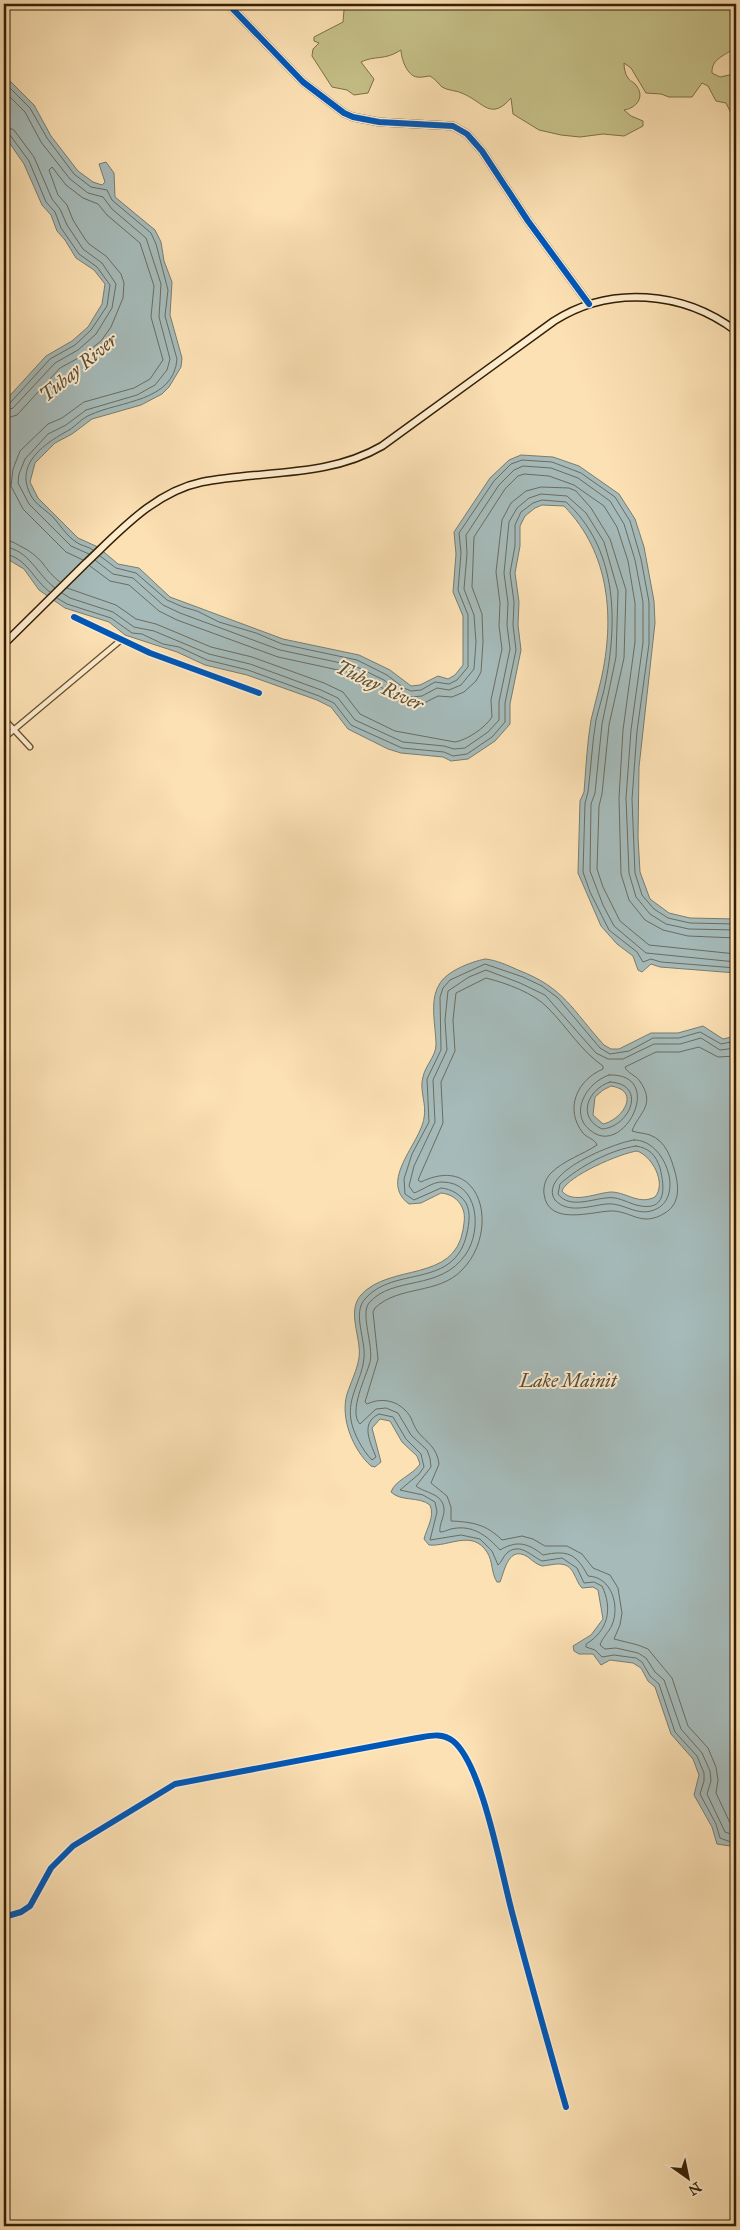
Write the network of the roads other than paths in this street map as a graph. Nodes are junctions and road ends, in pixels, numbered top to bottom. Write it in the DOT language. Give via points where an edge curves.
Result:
graph roads {
  1 [pos="228,4"];
  2 [pos="589,304"];
  3 [pos="736,331"];
  4 [pos="74,617"];
  5 [pos="121,640"];
  6 [pos="4,644"];
  7 [pos="259,693"];
  8 [pos="4,719"];
  9 [pos="13,729"];
  10 [pos="4,738"];
  11 [pos="30,747"];
  12 [pos="4,1917"];
  13 [pos="566,2107"];
  1 -- 2 [label="main road" via="304,82 353,117 379,122 454,126 468,134"];
  2 -- 3 [label="main road" via="619,298 678,301 703,310"];
  2 -- 6 [label="main road" via="554,321 382,446 360,458 329,467 195,484 156,502 116,535"];
  4 -- 5 [label="street"];
  5 -- 7 [label="street"];
  5 -- 9 [label="street"];
  8 -- 9 [label="street"];
  9 -- 10 [label="street"];
  9 -- 11 [label="street"];
  12 -- 13 [label="street" via="30,1906 50,1868 73,1846 175,1784 407,1739 442,1736 453,1740 464,1755 490,1820 512,1914"];
}
